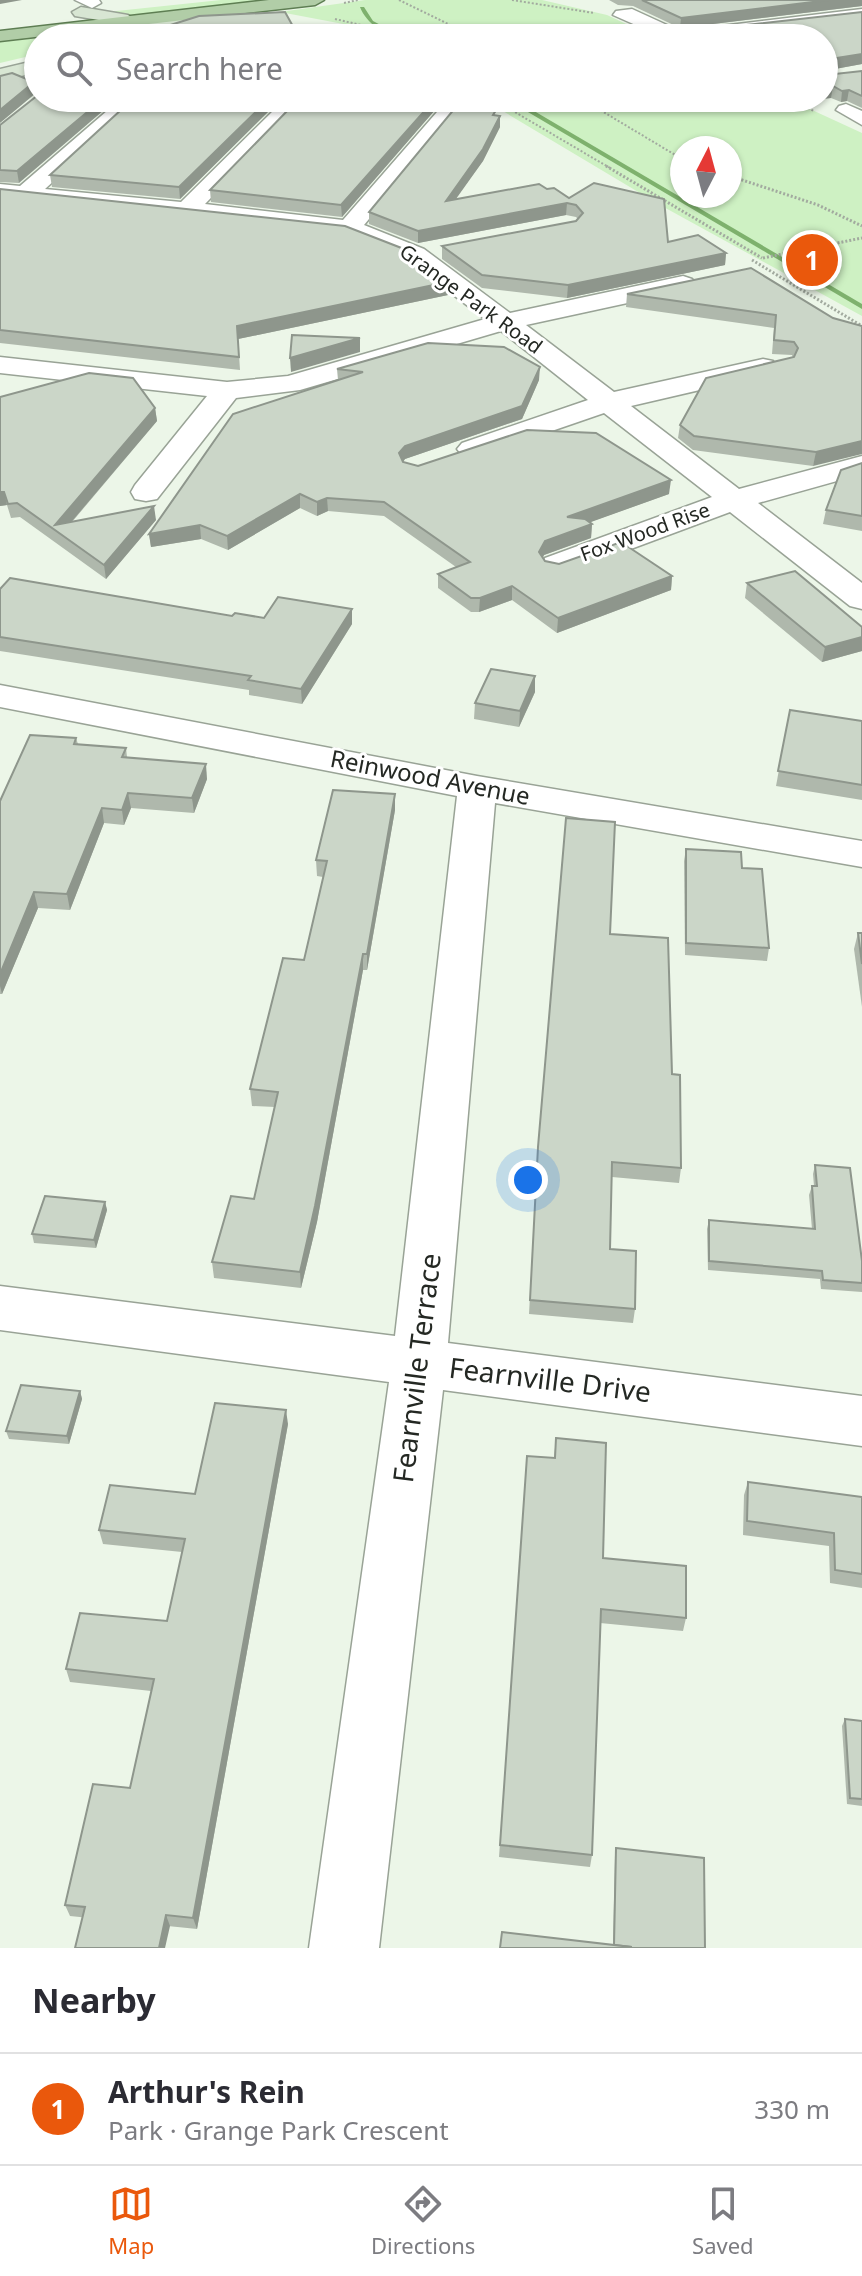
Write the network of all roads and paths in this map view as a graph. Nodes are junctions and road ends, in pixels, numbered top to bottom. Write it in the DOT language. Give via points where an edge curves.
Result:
graph roads {
  1 [pos="195,0"];
  2 [pos="399,0"];
  3 [pos="512,0"];
  4 [pos="303,1"];
  5 [pos="84,11"];
  6 [pos="593,13"];
  7 [pos="862,14"];
  8 [pos="622,15"];
  9 [pos="0,21"];
  10 [pos="40,24"];
  11 [pos="118,24"];
  12 [pos="118,24"];
  13 [pos="138,24"];
  14 [pos="147,24"];
  15 [pos="448,24"];
  16 [pos="651,24"];
  17 [pos="785,24"];
  18 [pos="24,29"];
  19 [pos="0,36"];
  20 [pos="24,65"];
  21 [pos="0,75"];
  22 [pos="116,112"];
  23 [pos="513,112"];
  24 [pos="603,112"];
  25 [pos="282,113"];
  26 [pos="444,116"];
  27 [pos="670,152"];
  28 [pos="742,180"];
  29 [pos="13,193"];
  30 [pos="187,209"];
  31 [pos="862,226"];
  32 [pos="349,228"];
  33 [pos="862,238"];
  34 [pos="446,249"];
  35 [pos="415,254"];
  36 [pos="755,263"];
  37 [pos="505,322"];
  38 [pos="862,326"];
  39 [pos="779,363"];
  40 [pos="12,367"];
  41 [pos="227,390"];
  42 [pos="0,391"];
  43 [pos="609,402"];
  44 [pos="446,458"];
  45 [pos="862,465"];
  46 [pos="146,492"];
  47 [pos="733,500"];
  48 [pos="557,565"];
  49 [pos="862,599"];
  50 [pos="0,696"];
  51 [pos="477,788"];
  52 [pos="862,854"];
  53 [pos="0,1308"];
  54 [pos="419,1363"];
  55 [pos="862,1421"];
  56 [pos="344,1948"];
  1 -- 13 [label="main road"];
  2 -- 15 [label="path"];
  3 -- 6 [label="path"];
  4 -- 14 [label="main road"];
  5 -- 9 [label="main road"];
  5 -- 10 [label="main road"];
  5 -- 11 [label="main road"];
  5 -- 12 [label="street"];
  7 -- 17 [label="street"];
  8 -- 16 [label="street"];
  18 -- 19 [label="main road"];
  20 -- 21 [label="street"];
  22 -- 29 [label="street"];
  23 -- 36 [label="path"];
  24 -- 27 [label="path"];
  25 -- 30 [label="street"];
  26 -- 32 [label="street"];
  28 -- 31 [label="path"];
  29 -- 30 [label="street, Grange Park Road"];
  30 -- 32 [label="street, Grange Park Road"];
  32 -- 35 [label="street, Grange Park Road"];
  33 -- 36 [label="path"];
  34 -- 35 [label="street"];
  35 -- 37 [label="street, Grange Park Road"];
  36 -- 37 [label="street"];
  36 -- 38 [label="path"];
  37 -- 41 [label="street" via="290,384"];
  37 -- 43 [label="street, Grange Park Road"];
  39 -- 43 [label="street"];
  40 -- 41 [label="street"];
  40 -- 42 [label="street"];
  41 -- 46 [label="street"];
  43 -- 44 [label="street"];
  43 -- 47 [label="street, Grange Park Road"];
  45 -- 47 [label="street, Fox Wood Rise"];
  47 -- 48 [label="street, Fox Wood Rise"];
  47 -- 49 [label="street, Grange Park Road"];
  50 -- 51 [label="street, Reinwood Avenue"];
  51 -- 52 [label="street, Reinwood Avenue"];
  51 -- 54 [label="street, Fearnville Terrace"];
  53 -- 54 [label="street, Fearnville Drive"];
  54 -- 55 [label="street, Fearnville Drive"];
  54 -- 56 [label="street, Fearnville Terrace"];
}
